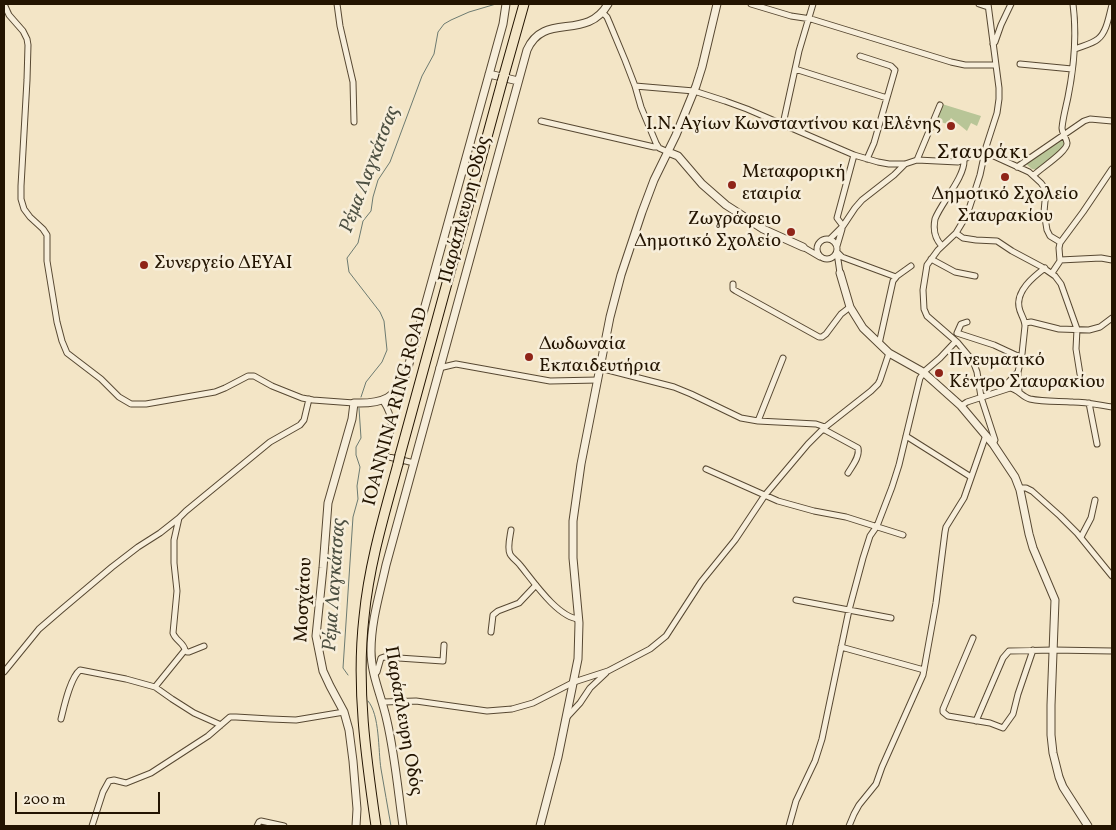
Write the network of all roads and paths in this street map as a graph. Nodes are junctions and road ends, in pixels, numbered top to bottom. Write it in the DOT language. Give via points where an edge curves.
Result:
graph roads {
  1 [pos="4,4"];
  2 [pos="337,4"];
  3 [pos="506,4"];
  4 [pos="524,4"];
  5 [pos="608,4"];
  6 [pos="717,4"];
  7 [pos="751,4"];
  8 [pos="812,4"];
  9 [pos="979,4"];
  10 [pos="1011,4"];
  11 [pos="1073,4"];
  12 [pos="988,5"];
  13 [pos="1112,5"];
  14 [pos="602,12"];
  15 [pos="807,18"];
  16 [pos="993,44"];
  17 [pos="1074,49"];
  18 [pos="860,56"];
  19 [pos="1020,64"];
  20 [pos="996,65"];
  21 [pos="795,69"];
  22 [pos="1072,70"];
  23 [pos="489,74"];
  24 [pos="518,81"];
  25 [pos="635,86"];
  26 [pos="694,92"];
  27 [pos="886,98"];
  28 [pos="940,105"];
  29 [pos="541,121"];
  30 [pos="1112,121"];
  31 [pos="354,122"];
  32 [pos="783,124"];
  33 [pos="1063,134"];
  34 [pos="658,147"];
  35 [pos="668,152"];
  36 [pos="985,152"];
  37 [pos="854,155"];
  38 [pos="867,159"];
  39 [pos="917,160"];
  40 [pos="964,160"];
  41 [pos="905,164"];
  42 [pos="1017,167"];
  43 [pos="1112,169"];
  44 [pos="1034,175"];
  45 [pos="842,226"];
  46 [pos="956,234"];
  47 [pos="830,239"];
  48 [pos="1060,242"];
  49 [pos="818,244"];
  50 [pos="837,246"];
  51 [pos="942,246"];
  52 [pos="803,247"];
  53 [pos="837,252"];
  54 [pos="820,256"];
  55 [pos="826,259"];
  56 [pos="930,259"];
  57 [pos="1060,260"];
  58 [pos="1112,260"];
  59 [pos="911,266"];
  60 [pos="1045,268"];
  61 [pos="840,273"];
  62 [pos="1052,273"];
  63 [pos="896,276"];
  64 [pos="975,276"];
  65 [pos="734,284"];
  66 [pos="850,307"];
  67 [pos="1112,318"];
  68 [pos="967,322"];
  69 [pos="1025,323"];
  70 [pos="1077,330"];
  71 [pos="958,332"];
  72 [pos="954,339"];
  73 [pos="879,344"];
  74 [pos="889,353"];
  75 [pos="783,358"];
  76 [pos="1022,358"];
  77 [pos="440,368"];
  78 [pos="600,368"];
  79 [pos="923,372"];
  80 [pos="1018,372"];
  81 [pos="1080,374"];
  82 [pos="598,380"];
  83 [pos="1002,390"];
  84 [pos="1019,392"];
  85 [pos="981,397"];
  86 [pos="309,399"];
  87 [pos="384,401"];
  88 [pos="354,403"];
  89 [pos="1089,403"];
  90 [pos="961,406"];
  91 [pos="1112,406"];
  92 [pos="758,420"];
  93 [pos="824,428"];
  94 [pos="986,435"];
  95 [pos="906,436"];
  96 [pos="993,444"];
  97 [pos="1097,444"];
  98 [pos="414,463"];
  99 [pos="706,469"];
  100 [pos="848,473"];
  101 [pos="971,477"];
  102 [pos="1020,488"];
  103 [pos="766,495"];
  104 [pos="1095,500"];
  105 [pos="180,518"];
  106 [pos="877,526"];
  107 [pos="511,530"];
  108 [pos="903,535"];
  109 [pos="1081,537"];
  110 [pos="1112,576"];
  111 [pos="536,585"];
  112 [pos="796,600"];
  113 [pos="849,610"];
  114 [pos="891,618"];
  115 [pos="579,619"];
  116 [pos="491,632"];
  117 [pos="973,638"];
  118 [pos="444,645"];
  119 [pos="204,646"];
  120 [pos="841,647"];
  121 [pos="185,650"];
  122 [pos="1033,650"];
  123 [pos="1053,650"];
  124 [pos="1112,651"];
  125 [pos="924,670"];
  126 [pos="608,671"];
  127 [pos="4,672"];
  128 [pos="374,675"];
  129 [pos="574,682"];
  130 [pos="155,687"];
  131 [pos="382,702"];
  132 [pos="344,712"];
  133 [pos="567,717"];
  134 [pos="61,719"];
  135 [pos="976,720"];
  136 [pos="221,725"];
  137 [pos="92,826"];
  138 [pos="257,826"];
  139 [pos="284,826"];
  140 [pos="356,826"];
  141 [pos="376,826"];
  142 [pos="403,826"];
  143 [pos="540,826"];
  144 [pos="789,826"];
  145 [pos="850,826"];
  146 [pos="1088,826"];
  1 -- 86 [label="street" via="23,31 28,45 22,206 47,235 47,261 57,322 66,351 122,400 134,404 215,392 252,376"];
  2 -- 31 [label="street" via="353,82"];
  3 -- 23 [label="street, Παράπλευρη Οδός"];
  4 -- 141 [label="highway, IOANNINA RING ROAD" via="373,560 361,662 365,743"];
  5 -- 14 [label="street, Παράπλευρη Οδός"];
  6 -- 26 [label="street"];
  7 -- 15 [label="street"];
  8 -- 15 [label="street"];
  9 -- 12 [label="street"];
  10 -- 16 [label="street"];
  11 -- 17 [label="street"];
  12 -- 16 [label="street"];
  13 -- 17 [label="street" via="1100,37"];
  14 -- 24 [label="street, Παράπλευρη Οδός" via="588,22 551,29 535,37 527,50"];
  14 -- 25 [label="street"];
  15 -- 20 [label="street" via="951,62"];
  15 -- 21 [label="street"];
  16 -- 20 [label="street"];
  17 -- 22 [label="street"];
  18 -- 27 [label="street" via="894,69"];
  19 -- 22 [label="street"];
  20 -- 36 [label="street" via="999,99"];
  21 -- 27 [label="street"];
  21 -- 32 [label="street"];
  22 -- 33 [label="street"];
  23 -- 24 [label="street"];
  23 -- 87 [label="street, Παράπλευρη Οδός" via="408,371 398,389"];
  24 -- 77 [label="street, Παράπλευρη Οδός"];
  25 -- 26 [label="street"];
  25 -- 34 [label="street"];
  26 -- 32 [label="street"];
  26 -- 35 [label="street"];
  27 -- 38 [label="street"];
  28 -- 39 [label="street"];
  29 -- 34 [label="street"];
  30 -- 33 [label="street" via="1086,120"];
  32 -- 37 [label="street"];
  33 -- 42 [label="street"];
  33 -- 44 [label="street" via="1067,143 1065,150"];
  34 -- 35 [label="street"];
  35 -- 52 [label="street" via="678,156 726,205"];
  35 -- 78 [label="street" via="651,189 621,275"];
  36 -- 40 [label="street"];
  36 -- 42 [label="street"];
  36 -- 46 [label="street" via="968,212"];
  37 -- 38 [label="street"];
  37 -- 45 [label="street" via="837,218"];
  38 -- 41 [label="street"];
  39 -- 40 [label="street"];
  39 -- 41 [label="street"];
  40 -- 51 [label="street" via="957,182 935,219 935,234"];
  41 -- 45 [label="street" via="862,200"];
  42 -- 44 [label="street"];
  43 -- 48 [label="street"];
  44 -- 48 [label="street" via="1046,190 1044,212 1047,230"];
  45 -- 47 [label="street"];
  45 -- 50 [label="street"];
  46 -- 51 [label="street"];
  46 -- 60 [label="street" via="963,238 997,241"];
  47 -- 49 [label="street"];
  47 -- 50 [label="street"];
  48 -- 57 [label="street"];
  49 -- 52 [label="street"];
  49 -- 54 [label="street"];
  50 -- 53 [label="street"];
  51 -- 56 [label="street"];
  52 -- 54 [label="street"];
  53 -- 55 [label="street" via="833,258"];
  53 -- 61 [label="street"];
  53 -- 63 [label="street" via="842,257"];
  54 -- 55 [label="street"];
  55 -- 61 [label="street"];
  56 -- 64 [label="street" via="955,272"];
  56 -- 72 [label="street" via="923,284 924,311"];
  57 -- 58 [label="street"];
  57 -- 62 [label="street"];
  59 -- 63 [label="street"];
  60 -- 62 [label="street"];
  60 -- 69 [label="street" via="1019,296"];
  61 -- 66 [label="street"];
  62 -- 70 [label="street" via="1061,284"];
  63 -- 73 [label="street"];
  65 -- 66 [label="street" via="736,292 819,337 826,334"];
  66 -- 73 [label="street"];
  67 -- 70 [label="street" via="1096,329"];
  68 -- 71 [label="street" via="961,324"];
  69 -- 70 [label="street"];
  69 -- 76 [label="street"];
  70 -- 81 [label="street"];
  71 -- 72 [label="street"];
  71 -- 76 [label="street"];
  72 -- 79 [label="street" via="940,358"];
  72 -- 85 [label="street" via="975,367"];
  73 -- 74 [label="street"];
  74 -- 79 [label="street"];
  74 -- 93 [label="street" via="878,384"];
  75 -- 92 [label="street"];
  76 -- 80 [label="street"];
  77 -- 82 [label="street" via="456,364 550,381"];
  77 -- 98 [label="street, Παράπλευρη Οδός"];
  78 -- 82 [label="street"];
  78 -- 92 [label="street" via="674,387 741,418"];
  79 -- 90 [label="street"];
  79 -- 95 [label="street"];
  80 -- 83 [label="street"];
  80 -- 84 [label="street"];
  82 -- 115 [label="street" via="581,464 572,532"];
  83 -- 84 [label="street" via="1011,388"];
  83 -- 85 [label="street"];
  84 -- 89 [label="street" via="1031,399"];
  85 -- 90 [label="street"];
  85 -- 96 [label="street" via="995,440"];
  86 -- 88 [label="street"];
  86 -- 105 [label="street" via="300,425 264,447"];
  87 -- 88 [label="street"];
  87 -- 98 [label="street" via="392,423 385,456"];
  88 -- 132 [label="street, Μοσχάτου" via="328,503 316,630 323,671"];
  89 -- 91 [label="street"];
  89 -- 97 [label="street"];
  90 -- 94 [label="street"];
  92 -- 93 [label="street" via="816,424"];
  93 -- 100 [label="street" via="858,448 858,455"];
  93 -- 103 [label="street"];
  94 -- 96 [label="street"];
  94 -- 101 [label="street"];
  95 -- 101 [label="street"];
  95 -- 106 [label="street"];
  96 -- 102 [label="street"];
  98 -- 128 [label="street, Παράπλευρη Οδός" via="374,619 371,647"];
  99 -- 103 [label="street"];
  101 -- 125 [label="street" via="962,502 946,529"];
  102 -- 109 [label="street" via="1034,492"];
  102 -- 123 [label="street" via="1031,541 1055,600"];
  103 -- 106 [label="street" via="784,503"];
  103 -- 126 [label="street" via="701,582 666,636 650,649"];
  104 -- 109 [label="street" via="1091,518"];
  105 -- 121 [label="street" via="174,545 177,591 173,633"];
  105 -- 127 [label="street" via="112,567 39,629"];
  106 -- 108 [label="street"];
  106 -- 113 [label="street" via="870,536"];
  107 -- 111 [label="street" via="509,553"];
  109 -- 110 [label="street"];
  111 -- 115 [label="street" via="566,615"];
  111 -- 116 [label="street" via="519,603 494,614"];
  112 -- 113 [label="street"];
  113 -- 114 [label="street"];
  113 -- 120 [label="street"];
  115 -- 129 [label="street"];
  117 -- 135 [label="street" via="942,711 948,716"];
  118 -- 128 [label="street" via="443,661 384,657"];
  119 -- 121 [label="street" via="189,652"];
  120 -- 125 [label="street"];
  120 -- 144 [label="street" via="822,739"];
  121 -- 130 [label="street"];
  122 -- 123 [label="street"];
  122 -- 135 [label="street" via="1012,650 1005,655"];
  122 -- 135 [label="street" via="1013,714 1004,727"];
  123 -- 124 [label="street"];
  123 -- 146 [label="street" via="1050,735 1053,753 1059,777"];
  125 -- 145 [label="street" via="878,781 856,810"];
  126 -- 129 [label="street"];
  126 -- 133 [label="street"];
  128 -- 131 [label="street, Παράπλευρη Οδός"];
  129 -- 131 [label="street" via="533,703 512,709 487,710 416,701"];
  129 -- 133 [label="street"];
  130 -- 134 [label="street" via="79,670"];
  130 -- 136 [label="street" via="194,713"];
  131 -- 142 [label="street, Παράπλευρη Οδός" via="394,754"];
  132 -- 136 [label="street" via="296,720 233,717"];
  132 -- 140 [label="street, Μοσχάτου" via="353,761"];
  133 -- 143 [label="street"];
  136 -- 137 [label="street" via="151,773 126,783 109,781"];
  138 -- 139 [label="street" via="261,821"];
}
